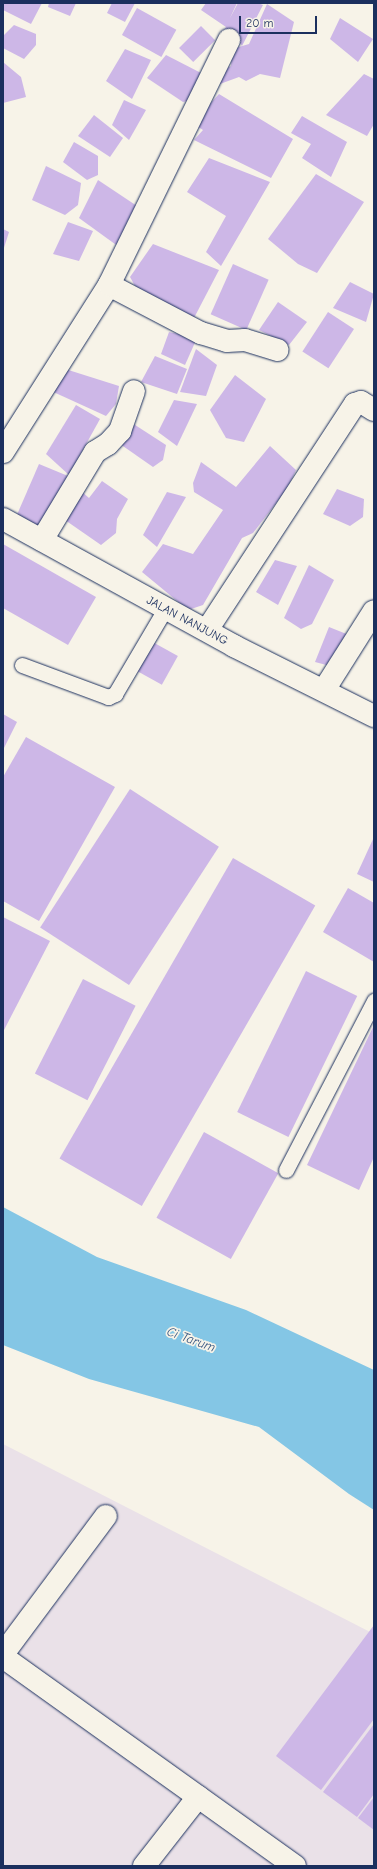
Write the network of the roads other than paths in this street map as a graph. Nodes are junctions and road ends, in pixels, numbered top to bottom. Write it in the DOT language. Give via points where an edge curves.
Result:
graph roads {
  1 [pos="229,40"];
  2 [pos="110,285"];
  3 [pos="278,350"];
  4 [pos="134,391"];
  5 [pos="374,410"];
  6 [pos="3,452"];
  7 [pos="3,519"];
  8 [pos="42,540"];
  9 [pos="165,609"];
  10 [pos="374,611"];
  11 [pos="207,630"];
  12 [pos="22,665"];
  13 [pos="324,690"];
  14 [pos="374,716"];
  15 [pos="374,1001"];
  16 [pos="286,1170"];
  17 [pos="106,1516"];
  18 [pos="3,1654"];
  19 [pos="3,1657"];
  20 [pos="198,1796"];
  21 [pos="144,1866"];
  22 [pos="295,1866"];
  1 -- 2 [label="street"];
  2 -- 3 [label="street" via="201,333 227,341 245,340"];
  2 -- 6 [label="street"];
  4 -- 8 [label="street" via="120,431 108,444 95,452"];
  5 -- 11 [label="street" via="361,402 356,404"];
  7 -- 8 [label="street, JALAN NANJUNG"];
  8 -- 9 [label="street, JALAN NANJUNG"];
  9 -- 11 [label="street, JALAN NANJUNG"];
  9 -- 12 [label="lane" via="115,694 108,697"];
  10 -- 13 [label="street"];
  11 -- 13 [label="street, JALAN NANJUNG"];
  13 -- 14 [label="street, JALAN NANJUNG"];
  15 -- 16 [label="lane"];
  17 -- 18 [label="street"];
  19 -- 20 [label="street"];
  20 -- 21 [label="street"];
  20 -- 22 [label="street"];
}
